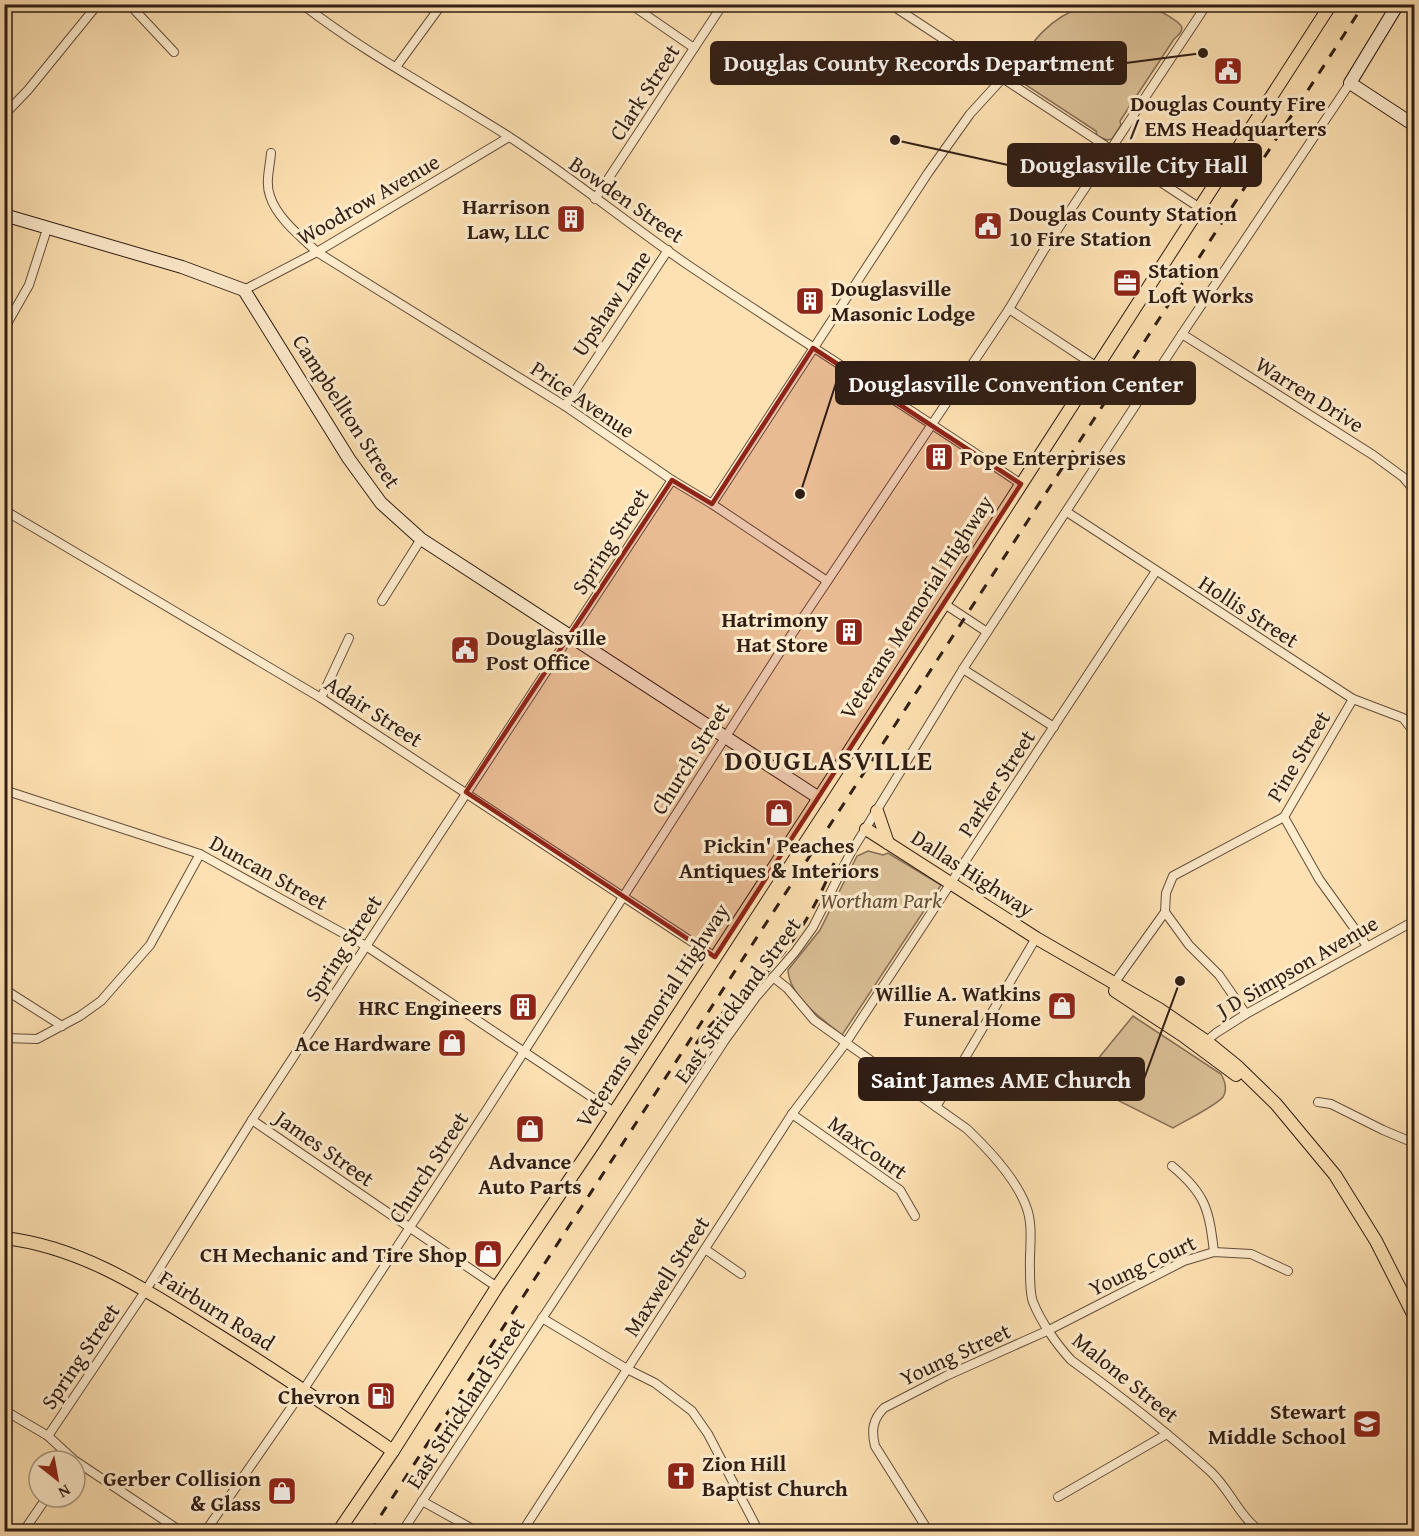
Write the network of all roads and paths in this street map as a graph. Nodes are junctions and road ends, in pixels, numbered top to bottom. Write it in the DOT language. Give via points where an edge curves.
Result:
graph roads {
  1 [pos="98,4"];
  2 [pos="129,4"];
  3 [pos="302,4"];
  4 [pos="442,4"];
  5 [pos="630,4"];
  6 [pos="723,4"];
  7 [pos="890,4"];
  8 [pos="1207,4"];
  9 [pos="1331,4"];
  10 [pos="1398,4"];
  11 [pos="694,48"];
  12 [pos="174,52"];
  13 [pos="396,67"];
  14 [pos="1002,79"];
  15 [pos="1350,84"];
  16 [pos="4,115"];
  17 [pos="1414,125"];
  18 [pos="509,137"];
  19 [pos="1112,150"];
  20 [pos="271,153"];
  21 [pos="595,199"];
  22 [pos="1200,208"];
  23 [pos="4,215"];
  24 [pos="47,228"];
  25 [pos="668,250"];
  26 [pos="317,252"];
  27 [pos="244,290"];
  28 [pos="1009,309"];
  29 [pos="4,329"];
  30 [pos="1182,334"];
  31 [pos="813,348"];
  32 [pos="1096,367"];
  33 [pos="565,406"];
  34 [pos="932,423"];
  35 [pos="672,480"];
  36 [pos="1021,484"];
  37 [pos="1414,490"];
  38 [pos="712,504"];
  39 [pos="4,510"];
  40 [pos="1067,512"];
  41 [pos="421,539"];
  42 [pos="1156,571"];
  43 [pos="827,581"];
  44 [pos="382,601"];
  45 [pos="943,603"];
  46 [pos="987,632"];
  47 [pos="569,635"];
  48 [pos="349,638"];
  49 [pos="963,669"];
  50 [pos="321,698"];
  51 [pos="1353,699"];
  52 [pos="1054,727"];
  53 [pos="1414,732"];
  54 [pos="725,736"];
  55 [pos="4,790"];
  56 [pos="466,792"];
  57 [pos="819,798"];
  58 [pos="877,811"];
  59 [pos="1284,817"];
  60 [pos="866,829"];
  61 [pos="888,843"];
  62 [pos="200,854"];
  63 [pos="950,883"];
  64 [pos="624,897"];
  65 [pos="1165,912"];
  66 [pos="1414,921"];
  67 [pos="1036,938"];
  68 [pos="366,946"];
  69 [pos="1367,946"];
  70 [pos="1058,951"];
  71 [pos="715,957"];
  72 [pos="773,977"];
  73 [pos="1115,982"];
  74 [pos="4,989"];
  75 [pos="1246,1014"];
  76 [pos="62,1026"];
  77 [pos="4,1029"];
  78 [pos="7,1039"];
  79 [pos="845,1044"];
  80 [pos="1203,1044"];
  81 [pos="523,1052"];
  82 [pos="1318,1102"];
  83 [pos="936,1107"];
  84 [pos="614,1112"];
  85 [pos="792,1114"];
  86 [pos="252,1120"];
  87 [pos="1414,1143"];
  88 [pos="1172,1166"];
  89 [pos="915,1216"];
  90 [pos="409,1228"];
  91 [pos="4,1238"];
  92 [pos="705,1249"];
  93 [pos="1214,1252"];
  94 [pos="1288,1271"];
  95 [pos="741,1274"];
  96 [pos="497,1287"];
  97 [pos="146,1290"];
  98 [pos="1414,1316"];
  99 [pos="542,1318"];
  100 [pos="1049,1330"];
  101 [pos="627,1369"];
  102 [pos="304,1389"];
  103 [pos="4,1410"];
  104 [pos="1167,1434"];
  105 [pos="48,1436"];
  106 [pos="62,1449"];
  107 [pos="393,1451"];
  108 [pos="87,1470"];
  109 [pos="1058,1497"];
  110 [pos="422,1501"];
  111 [pos="39,1509"];
  112 [pos="23,1532"];
  113 [pos="182,1532"];
  114 [pos="205,1532"];
  115 [pos="338,1532"];
  116 [pos="402,1532"];
  117 [pos="478,1532"];
  118 [pos="522,1532"];
  119 [pos="759,1532"];
  120 [pos="929,1532"];
  121 [pos="1261,1532"];
  1 -- 16 [label="street"];
  2 -- 12 [label="street"];
  3 -- 13 [label="street, Bowden Street"];
  4 -- 13 [label="street"];
  5 -- 11 [label="street"];
  6 -- 11 [label="street, Clark Street"];
  7 -- 14 [label="street"];
  8 -- 19 [label="street, Church Street"];
  9 -- 22 [label="main road, Veterans Memorial Highway"];
  10 -- 15 [label="main road"];
  11 -- 21 [label="street, Clark Street"];
  13 -- 18 [label="street, Bowden Street"];
  14 -- 19 [label="street"];
  14 -- 31 [label="street" via="970,114 928,173"];
  15 -- 17 [label="main road"];
  15 -- 30 [label="street, East Strickland Street"];
  18 -- 21 [label="street, Bowden Street"];
  18 -- 26 [label="street, Woodrow Avenue"];
  19 -- 22 [label="street"];
  19 -- 28 [label="street, Church Street"];
  20 -- 26 [label="street, Price Avenue" via="270,196 294,231"];
  21 -- 25 [label="street, Bowden Street"];
  22 -- 32 [label="main road, Veterans Memorial Highway"];
  23 -- 24 [label="main road"];
  24 -- 27 [label="main road" via="182,267"];
  24 -- 29 [label="street" via="29,285"];
  25 -- 31 [label="street, Bowden Street"];
  25 -- 33 [label="street, Upshaw Lane"];
  26 -- 27 [label="street, Woodrow Avenue"];
  26 -- 33 [label="street, Price Avenue"];
  27 -- 41 [label="main road, Campbellton Street" via="349,459 381,503"];
  28 -- 32 [label="street"];
  28 -- 34 [label="street, Church Street"];
  30 -- 37 [label="street, Warren Drive" via="1373,455"];
  30 -- 40 [label="street, East Strickland Street"];
  31 -- 34 [label="street, Bowden Street"];
  31 -- 38 [label="street"];
  32 -- 36 [label="main road, Veterans Memorial Highway"];
  33 -- 35 [label="street, Price Avenue"];
  34 -- 36 [label="street, Bowden Street"];
  34 -- 43 [label="street, Church Street"];
  35 -- 38 [label="street, Price Avenue"];
  35 -- 47 [label="street, Spring Street"];
  36 -- 45 [label="main road, Veterans Memorial Highway"];
  38 -- 43 [label="street, Price Avenue"];
  39 -- 50 [label="street, Adair Street"];
  40 -- 42 [label="street, Hollis Street"];
  40 -- 46 [label="street, East Strickland Street"];
  41 -- 44 [label="street"];
  41 -- 47 [label="main road, Campbellton Street"];
  42 -- 51 [label="street, Hollis Street"];
  42 -- 52 [label="street, Parker Street"];
  43 -- 54 [label="street, Church Street"];
  45 -- 46 [label="street"];
  45 -- 57 [label="main road, Veterans Memorial Highway"];
  46 -- 49 [label="street, East Strickland Street"];
  47 -- 54 [label="main road, Campbellton Street"];
  47 -- 56 [label="street, Spring Street"];
  48 -- 50 [label="street"];
  49 -- 52 [label="street"];
  49 -- 58 [label="street, East Strickland Street"];
  50 -- 56 [label="street, Adair Street"];
  51 -- 53 [label="street, Hollis Street" via="1403,718"];
  51 -- 59 [label="street, Pine Street"];
  52 -- 63 [label="street, Parker Street"];
  54 -- 57 [label="main road, Campbellton Street"];
  54 -- 64 [label="street, Church Street"];
  55 -- 62 [label="street, Duncan Street"];
  56 -- 64 [label="street, Adair Street"];
  56 -- 68 [label="street, Spring Street"];
  57 -- 71 [label="main road, Veterans Memorial Highway"];
  58 -- 60 [label="street, East Strickland Street"];
  58 -- 61 [label="main road"];
  59 -- 65 [label="street, Pine Street" via="1173,876 1166,893"];
  59 -- 69 [label="street" via="1319,879"];
  60 -- 61 [label="main road, Dallas Highway"];
  60 -- 72 [label="street, East Strickland Street" via="813,927"];
  61 -- 63 [label="main road, Dallas Highway"];
  62 -- 68 [label="street, Duncan Street"];
  62 -- 76 [label="street" via="150,945 101,1001"];
  63 -- 67 [label="main road, Dallas Highway"];
  63 -- 79 [label="street, Parker Street"];
  64 -- 71 [label="street, Adair Street"];
  64 -- 81 [label="street, Church Street"];
  65 -- 73 [label="street"];
  65 -- 75 [label="street" via="1189,945 1219,975"];
  66 -- 69 [label="street, J D Simpson Avenue"];
  67 -- 70 [label="main road, Dallas Highway"];
  67 -- 83 [label="street"];
  68 -- 81 [label="street, Duncan Street"];
  68 -- 86 [label="street, Spring Street"];
  69 -- 75 [label="street, J D Simpson Avenue"];
  70 -- 73 [label="main road, Dallas Highway"];
  70 -- 80 [label="main road, Dallas Highway" via="1077,967"];
  71 -- 84 [label="main road, Veterans Memorial Highway"];
  72 -- 79 [label="street, Malone Street" via="814,1020"];
  72 -- 99 [label="street, East Strickland Street" via="725,1040"];
  73 -- 80 [label="main road, Dallas Highway"];
  74 -- 76 [label="street"];
  75 -- 80 [label="street, J D Simpson Avenue"];
  76 -- 78 [label="street" via="37,1039"];
  77 -- 78 [label="street"];
  79 -- 83 [label="street, Malone Street"];
  79 -- 85 [label="street, Maxwell Street"];
  80 -- 98 [label="main road, Dallas Highway" via="1238,1067 1262,1090 1335,1175 1376,1241"];
  81 -- 84 [label="street, Duncan Street"];
  81 -- 90 [label="street, Church Street"];
  82 -- 87 [label="street" via="1331,1104"];
  83 -- 100 [label="street, Malone Street" via="983,1144 1027,1206 1033,1301"];
  84 -- 96 [label="main road, Veterans Memorial Highway"];
  85 -- 89 [label="street, MaxCourt" via="900,1190"];
  85 -- 92 [label="street, Maxwell Street"];
  86 -- 90 [label="street, James Street"];
  86 -- 97 [label="street, Spring Street"];
  88 -- 93 [label="street" via="1187,1178 1209,1213"];
  90 -- 96 [label="street, James Street"];
  90 -- 102 [label="street, Church Street"];
  91 -- 97 [label="main road, Fairburn Road" via="35,1242 77,1256"];
  92 -- 95 [label="street"];
  92 -- 101 [label="street, Maxwell Street"];
  93 -- 94 [label="street, Young Court" via="1251,1254"];
  93 -- 100 [label="street, Young Court" via="1184,1261"];
  96 -- 107 [label="main road, Veterans Memorial Highway"];
  97 -- 102 [label="main road, Fairburn Road"];
  97 -- 105 [label="street, Spring Street"];
  99 -- 101 [label="street"];
  99 -- 110 [label="street, East Strickland Street"];
  100 -- 104 [label="street, Malone Street" via="1057,1346 1071,1360"];
  100 -- 120 [label="street, Young Street" via="945,1376 878,1414 872,1429 875,1446"];
  101 -- 118 [label="street, Maxwell Street"];
  101 -- 119 [label="street" via="655,1383 692,1411"];
  102 -- 107 [label="main road, Fairburn Road"];
  102 -- 114 [label="street, Church Street"];
  103 -- 105 [label="street"];
  104 -- 109 [label="street"];
  104 -- 121 [label="street, Malone Street" via="1213,1474 1239,1511"];
  105 -- 106 [label="street"];
  107 -- 115 [label="main road, Veterans Memorial Highway"];
  108 -- 113 [label="street"];
  110 -- 116 [label="street, East Strickland Street"];
  110 -- 117 [label="street"];
  111 -- 112 [label="street"];
}
